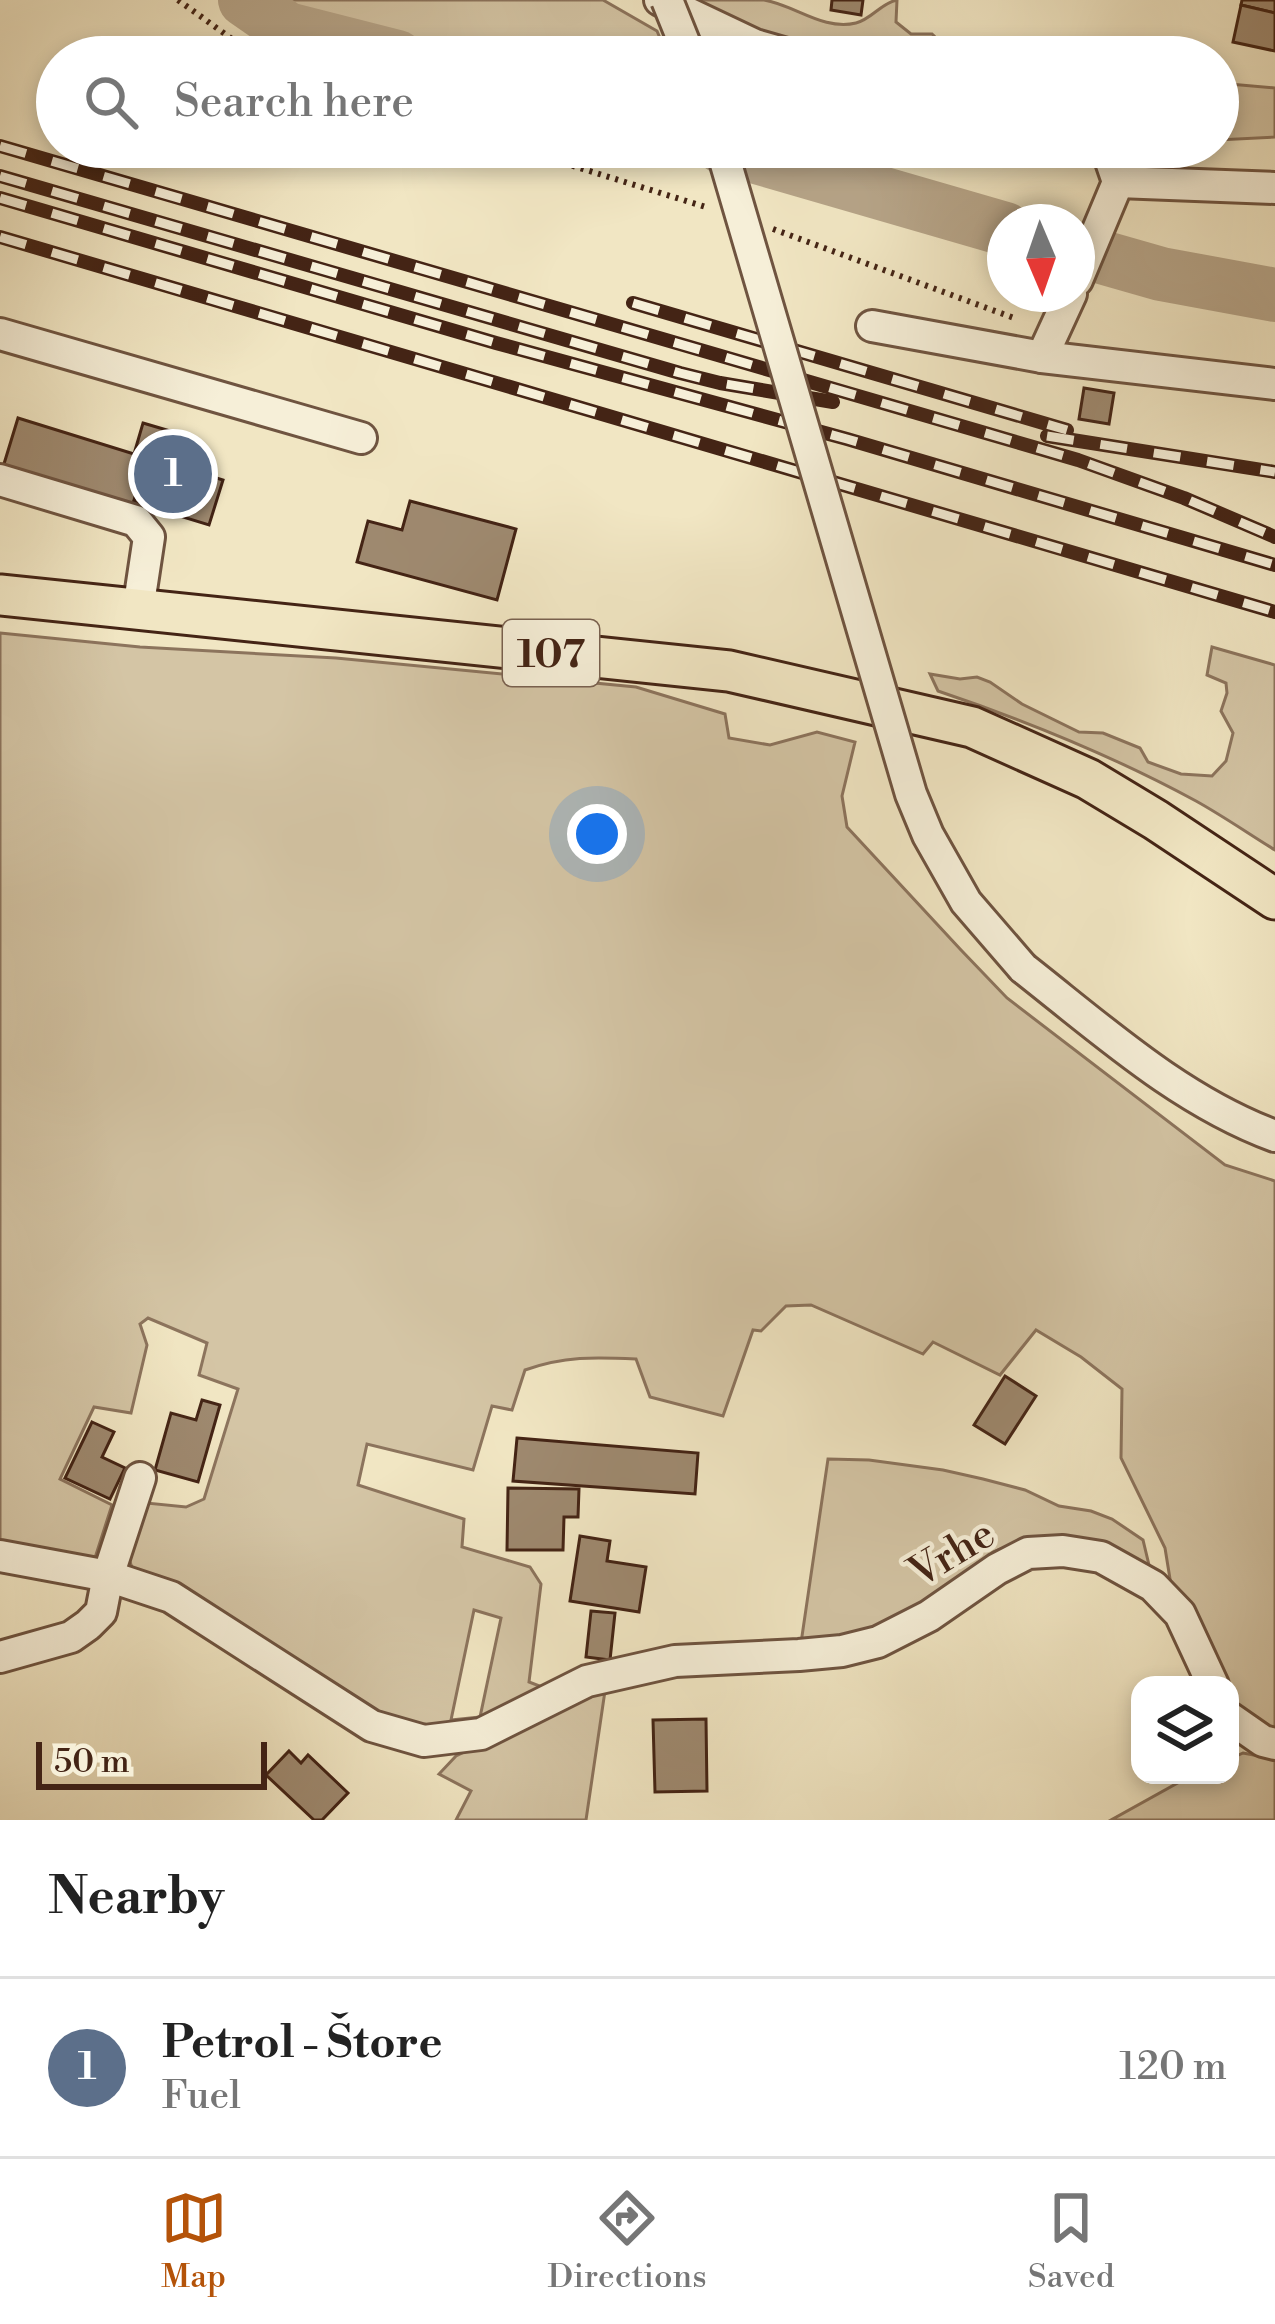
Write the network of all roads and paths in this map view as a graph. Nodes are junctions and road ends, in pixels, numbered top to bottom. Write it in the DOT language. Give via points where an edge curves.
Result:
graph roads {
  1 [pos="178,0"];
  2 [pos="663,0"];
  3 [pos="228,36"];
  4 [pos="680,36"];
  5 [pos="737,36"];
  6 [pos="582,168"];
  7 [pos="727,168"];
  8 [pos="1113,168"];
  9 [pos="1118,182"];
  10 [pos="1275,188"];
  11 [pos="726,214"];
  12 [pos="772,228"];
  13 [pos="1095,238"];
  14 [pos="1063,312"];
  15 [pos="1017,320"];
  16 [pos="872,326"];
  17 [pos="0,334"];
  18 [pos="1042,357"];
  19 [pos="1275,384"];
  20 [pos="361,439"];
  21 [pos="0,481"];
  22 [pos="0,596"];
  23 [pos="138,610"];
  24 [pos="1275,899"];
  25 [pos="1275,1136"];
  26 [pos="140,1478"];
  27 [pos="0,1556"];
  28 [pos="108,1576"];
  29 [pos="0,1657"];
  30 [pos="1209,1676"];
  31 [pos="1239,1725"];
  32 [pos="1275,1744"];
  1 -- 3 [label="path"];
  2 -- 4 [label="street, bridge"];
  2 -- 5 [label="street"];
  6 -- 11 [label="path"];
  7 -- 25 [label="street, bridge" via="928,835 966,902 1023,968 1204,1103"];
  8 -- 9 [label="street"];
  9 -- 10 [label="street"];
  9 -- 13 [label="street"];
  12 -- 15 [label="path"];
  14 -- 18 [label="street"];
  16 -- 18 [label="street"];
  17 -- 20 [label="street"];
  18 -- 19 [label="street"];
  21 -- 23 [label="street" via="136,521 149,537"];
  22 -- 23 [label="main road, 107"];
  23 -- 24 [label="main road, 107" via="729,671 972,727 1088,778"];
  26 -- 28 [label="street"];
  27 -- 28 [label="street, Vrhe"];
  28 -- 29 [label="street" via="101,1612 88,1625"];
  28 -- 30 [label="street, Vrhe" via="171,1597 372,1726 424,1742 481,1734 586,1682 674,1661 842,1652 878,1642 1028,1553 1101,1557 1153,1586 1180,1615"];
  31 -- 32 [label="street"];
}
